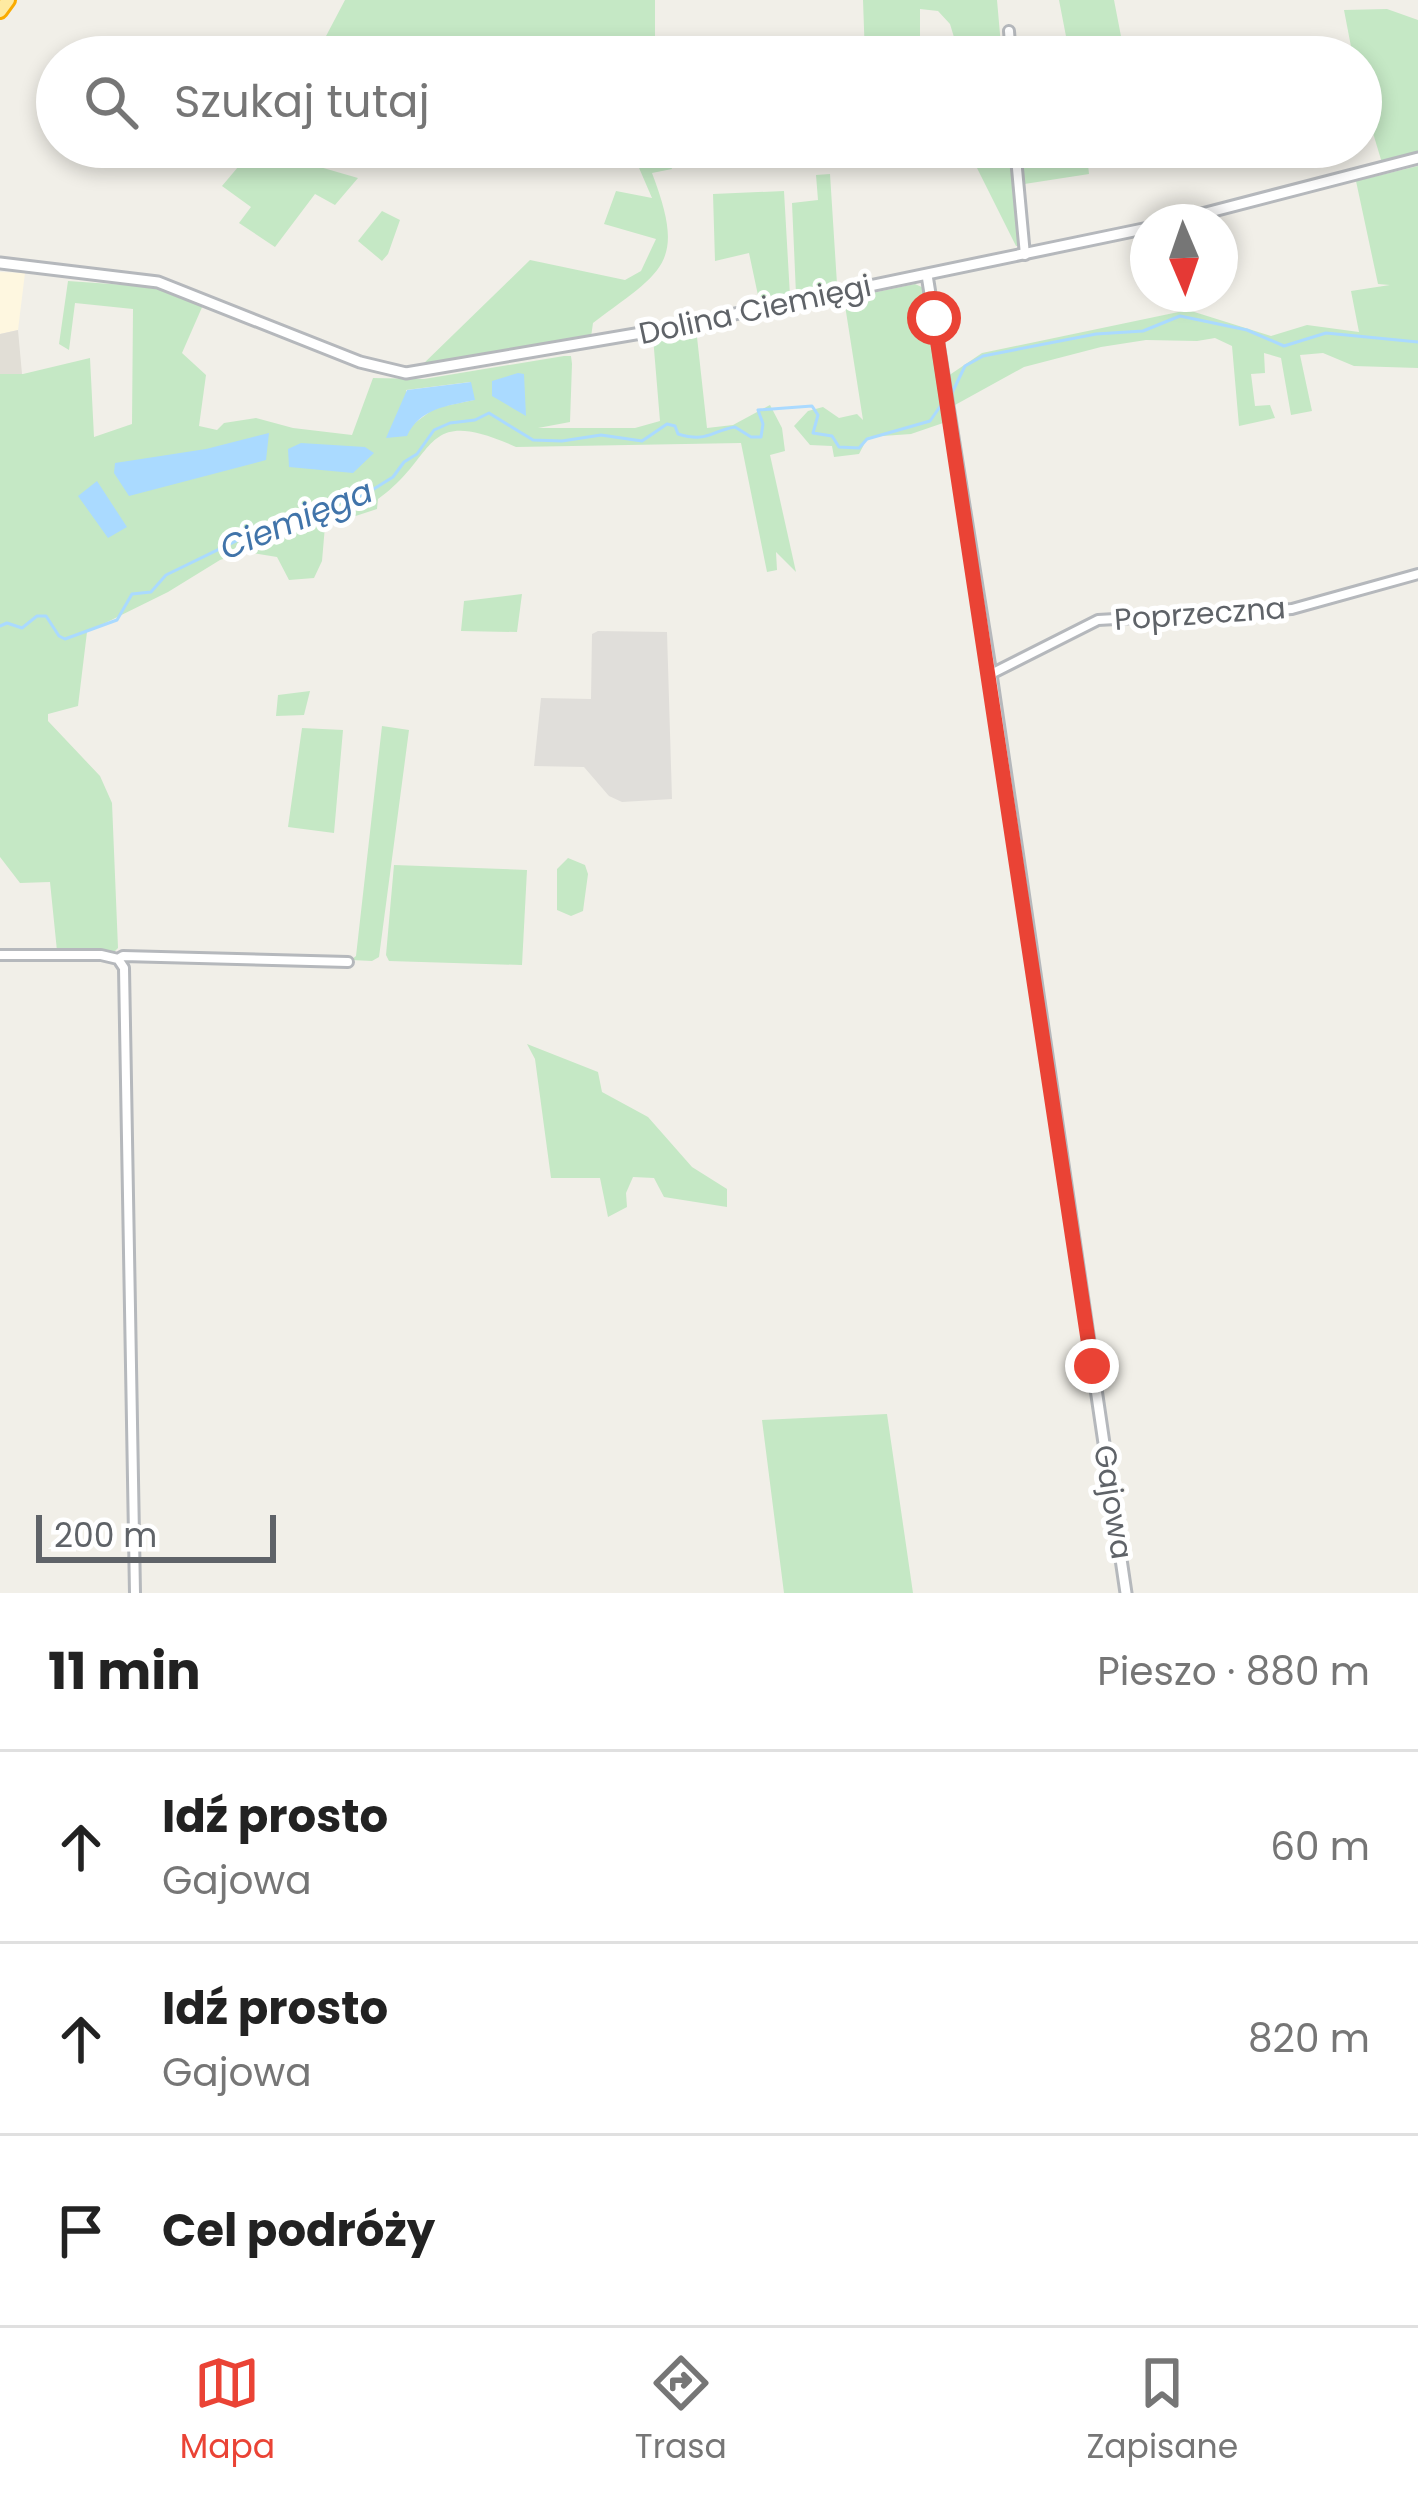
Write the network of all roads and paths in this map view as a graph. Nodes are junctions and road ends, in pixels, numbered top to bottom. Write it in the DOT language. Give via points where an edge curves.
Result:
graph roads {
  1 [pos="8,0"];
  2 [pos="0,10"];
  3 [pos="1009,31"];
  4 [pos="1009,36"];
  5 [pos="1418,158"];
  6 [pos="1382,167"];
  7 [pos="1017,168"];
  8 [pos="1379,168"];
  9 [pos="1238,205"];
  10 [pos="1130,232"];
  11 [pos="1025,255"];
  12 [pos="0,263"];
  13 [pos="927,274"];
  14 [pos="1418,574"];
  15 [pos="991,674"];
  16 [pos="0,955"];
  17 [pos="118,959"];
  18 [pos="348,962"];
  19 [pos="135,1593"];
  20 [pos="1126,1593"];
  1 -- 2 [label="highway"];
  3 -- 4 [label="street"];
  5 -- 6 [label="street"];
  7 -- 11 [label="street"];
  8 -- 9 [label="street"];
  10 -- 11 [label="street, Dolina Ciemięgi"];
  11 -- 13 [label="street, Dolina Ciemięgi"];
  12 -- 13 [label="street, Dolina Ciemięgi" via="158,282 392,372 572,347"];
  13 -- 15 [label="street, Gajowa"];
  14 -- 15 [label="street, Poprzeczna" via="1292,609 1098,620"];
  15 -- 20 [label="street, Gajowa"];
  16 -- 17 [label="street"];
  17 -- 18 [label="street"];
  17 -- 19 [label="street" via="126,981"];
}
